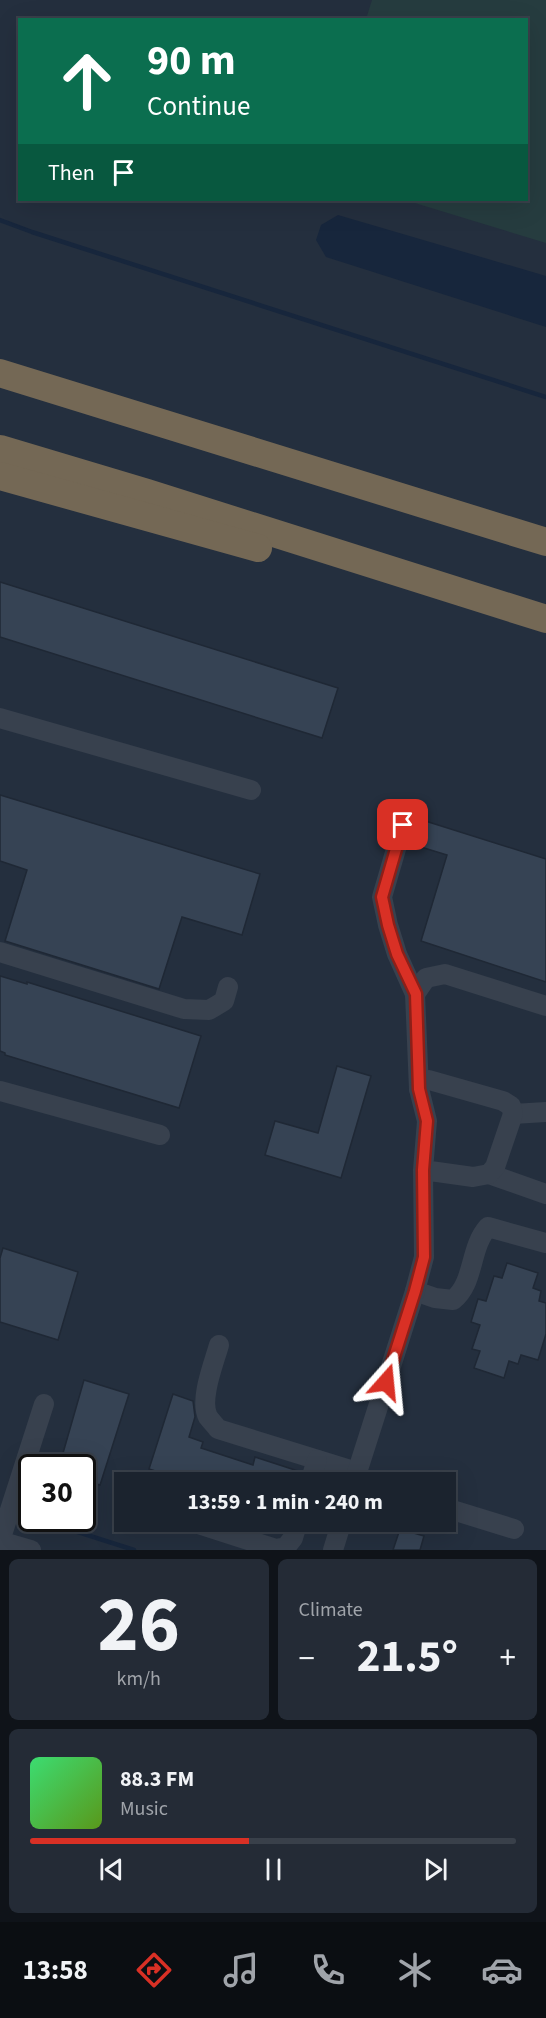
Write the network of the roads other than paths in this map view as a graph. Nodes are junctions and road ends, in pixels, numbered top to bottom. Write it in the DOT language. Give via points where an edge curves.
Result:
graph roads {
  1 [pos="0,361"];
  2 [pos="0,373"];
  3 [pos="183,430"];
  4 [pos="0,449"];
  5 [pos="0,476"];
  6 [pos="546,542"];
  7 [pos="546,619"];
  8 [pos="546,624"];
  9 [pos="0,718"];
  10 [pos="251,790"];
  11 [pos="403,825"];
  12 [pos="0,952"];
  13 [pos="228,987"];
  14 [pos="416,994"];
  15 [pos="546,1006"];
  16 [pos="419,1089"];
  17 [pos="0,1091"];
  18 [pos="546,1112"];
  19 [pos="513,1114"];
  20 [pos="160,1136"];
  21 [pos="423,1170"];
  22 [pos="489,1174"];
  23 [pos="546,1194"];
  24 [pos="546,1243"];
  25 [pos="415,1291"];
  26 [pos="219,1345"];
  27 [pos="44,1404"];
  28 [pos="317,1460"];
  29 [pos="313,1472"];
  30 [pos="342,1472"];
  31 [pos="359,1472"];
  32 [pos="456,1511"];
  33 [pos="514,1529"];
  34 [pos="223,1532"];
  35 [pos="294,1532"];
  36 [pos="339,1532"];
  37 [pos="0,1540"];
  38 [pos="31,1550"];
  39 [pos="333,1550"];
  1 -- 3 [label="highway"];
  2 -- 3 [label="highway"];
  3 -- 6 [label="highway"];
  4 -- 7 [label="highway"];
  5 -- 8 [label="highway"];
  9 -- 10 [label="street"];
  11 -- 14 [label="street" via="382,897 397,954"];
  12 -- 13 [label="street" via="184,1009 209,1010 224,1000"];
  14 -- 15 [label="street" via="426,978 445,974"];
  14 -- 16 [label="street"];
  16 -- 19 [label="street" via="422,1082 429,1080 502,1101 511,1106"];
  16 -- 21 [label="street" via="427,1121"];
  17 -- 20 [label="street"];
  18 -- 19 [label="street"];
  19 -- 22 [label="street"];
  21 -- 22 [label="street" via="473,1177"];
  21 -- 25 [label="street" via="424,1257"];
  22 -- 23 [label="street"];
  24 -- 25 [label="street" via="488,1227 480,1236 463,1293 453,1300"];
  25 -- 31 [label="street"];
  26 -- 28 [label="street" via="206,1399 207,1416 218,1429"];
  27 -- 37 [label="street"];
  28 -- 29 [label="street"];
  28 -- 30 [label="street"];
  32 -- 33 [label="street"];
  34 -- 35 [label="street" via="276,1549 286,1547"];
  36 -- 39 [label="street"];
  37 -- 38 [label="street"];
}
